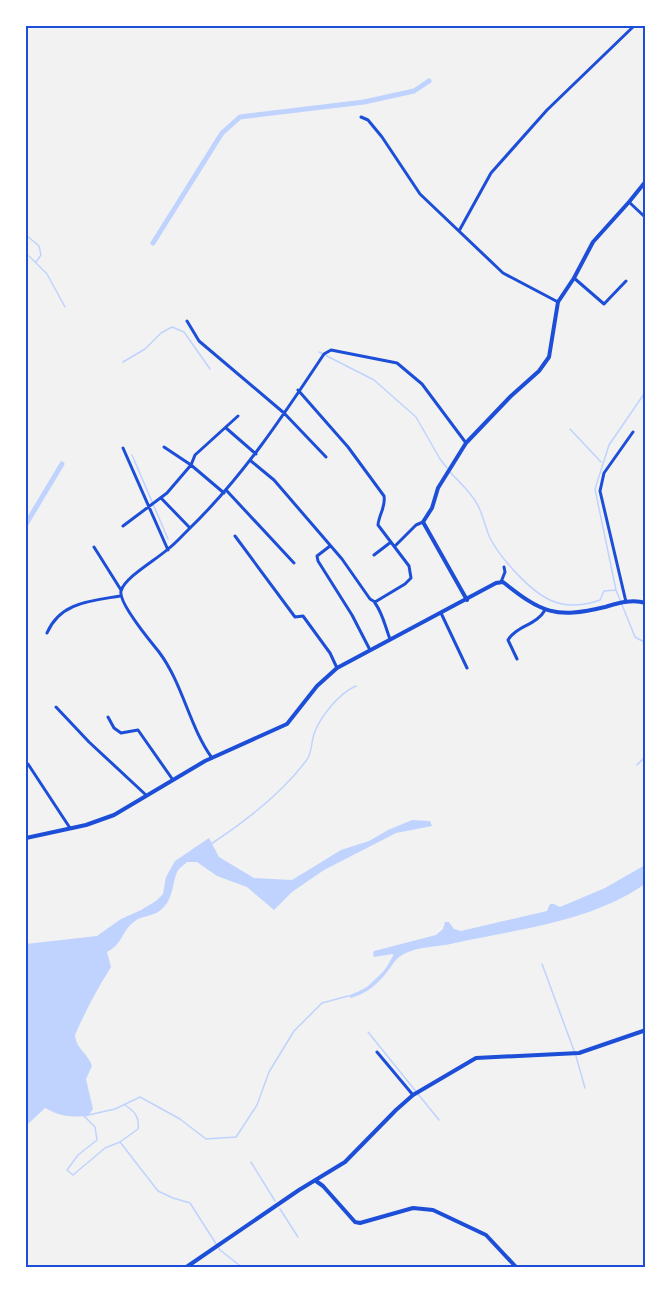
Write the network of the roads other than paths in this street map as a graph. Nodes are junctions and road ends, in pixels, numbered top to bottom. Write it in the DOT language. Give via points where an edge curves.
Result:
graph roads {
  1 [pos="634,26"];
  2 [pos="361,117"];
  3 [pos="645,181"];
  4 [pos="629,202"];
  5 [pos="645,218"];
  6 [pos="459,231"];
  7 [pos="574,278"];
  8 [pos="626,281"];
  9 [pos="558,302"];
  10 [pos="187,321"];
  11 [pos="298,390"];
  12 [pos="284,412"];
  13 [pos="238,416"];
  14 [pos="226,428"];
  15 [pos="633,432"];
  16 [pos="466,443"];
  17 [pos="164,447"];
  18 [pos="123,448"];
  19 [pos="256,454"];
  20 [pos="326,457"];
  21 [pos="251,461"];
  22 [pos="191,465"];
  23 [pos="225,492"];
  24 [pos="161,498"];
  25 [pos="149,508"];
  26 [pos="423,522"];
  27 [pos="123,526"];
  28 [pos="190,528"];
  29 [pos="235,536"];
  30 [pos="391,542"];
  31 [pos="330,546"];
  32 [pos="394,546"];
  33 [pos="94,547"];
  34 [pos="168,550"];
  35 [pos="374,555"];
  36 [pos="294,563"];
  37 [pos="504,567"];
  38 [pos="501,582"];
  39 [pos="121,590"];
  40 [pos="120,596"];
  41 [pos="467,600"];
  42 [pos="375,602"];
  43 [pos="623,602"];
  44 [pos="645,603"];
  45 [pos="545,610"];
  46 [pos="441,613"];
  47 [pos="47,633"];
  48 [pos="390,639"];
  49 [pos="370,650"];
  50 [pos="517,659"];
  51 [pos="337,668"];
  52 [pos="467,668"];
  53 [pos="56,707"];
  54 [pos="108,717"];
  55 [pos="212,758"];
  56 [pos="28,764"];
  57 [pos="173,780"];
  58 [pos="146,795"];
  59 [pos="70,829"];
  60 [pos="26,838"];
  61 [pos="645,1030"];
  62 [pos="377,1052"];
  63 [pos="413,1095"];
  64 [pos="316,1181"];
  65 [pos="185,1268"];
  66 [pos="517,1268"];
  1 -- 6 [label="street" via="547,110 491,173"];
  2 -- 6 [label="street" via="368,120 420,194"];
  3 -- 4 [label="main road"];
  4 -- 5 [label="street"];
  4 -- 7 [label="main road" via="593,242"];
  6 -- 9 [label="street" via="503,273"];
  7 -- 8 [label="street" via="604,304"];
  7 -- 9 [label="main road"];
  9 -- 16 [label="main road" via="549,357"];
  10 -- 12 [label="street" via="199,341"];
  11 -- 12 [label="street"];
  11 -- 16 [label="street" via="331,350 388,360 422,384"];
  11 -- 30 [label="street" via="384,496 386,505 378,525"];
  12 -- 19 [label="street"];
  12 -- 20 [label="street"];
  13 -- 14 [label="street"];
  14 -- 19 [label="street"];
  14 -- 22 [label="street" via="195,455"];
  15 -- 43 [label="street" via="604,472 600,491"];
  16 -- 26 [label="main road" via="438,488"];
  17 -- 22 [label="street"];
  18 -- 25 [label="street"];
  19 -- 21 [label="street"];
  21 -- 23 [label="street"];
  21 -- 31 [label="street" via="274,480"];
  22 -- 23 [label="street"];
  22 -- 24 [label="street"];
  23 -- 28 [label="street"];
  23 -- 36 [label="street"];
  24 -- 25 [label="street"];
  24 -- 28 [label="street"];
  25 -- 27 [label="street"];
  25 -- 34 [label="street"];
  26 -- 32 [label="street"];
  26 -- 41 [label="main road"];
  28 -- 34 [label="street"];
  29 -- 51 [label="street" via="295,617 303,616"];
  30 -- 32 [label="street"];
  30 -- 35 [label="street"];
  31 -- 42 [label="street"];
  31 -- 49 [label="street" via="317,556 318,561"];
  32 -- 42 [label="street" via="409,566 411,578"];
  33 -- 39 [label="street"];
  34 -- 39 [label="street"];
  37 -- 38 [label="street"];
  38 -- 41 [label="main road"];
  38 -- 45 [label="main road"];
  39 -- 40 [label="street"];
  40 -- 47 [label="street" via="74,605 58,614"];
  40 -- 55 [label="street" via="160,654 201,743"];
  41 -- 46 [label="main road"];
  42 -- 48 [label="street"];
  43 -- 44 [label="main road"];
  43 -- 45 [label="main road" via="568,613"];
  45 -- 50 [label="street" via="541,617 511,634 508,640"];
  46 -- 48 [label="main road"];
  46 -- 52 [label="street"];
  48 -- 49 [label="main road"];
  49 -- 51 [label="main road"];
  51 -- 55 [label="main road" via="287,724"];
  53 -- 58 [label="street"];
  54 -- 57 [label="street" via="121,733 138,730"];
  55 -- 57 [label="main road"];
  56 -- 59 [label="street"];
  57 -- 58 [label="main road"];
  58 -- 59 [label="main road" via="114,815"];
  59 -- 60 [label="main road"];
  61 -- 63 [label="main road" via="579,1053 476,1058"];
  62 -- 63 [label="street"];
  63 -- 64 [label="main road" via="345,1162"];
  64 -- 65 [label="main road"];
  64 -- 66 [label="main road" via="355,1222 413,1208 433,1210 486,1235"];
}
